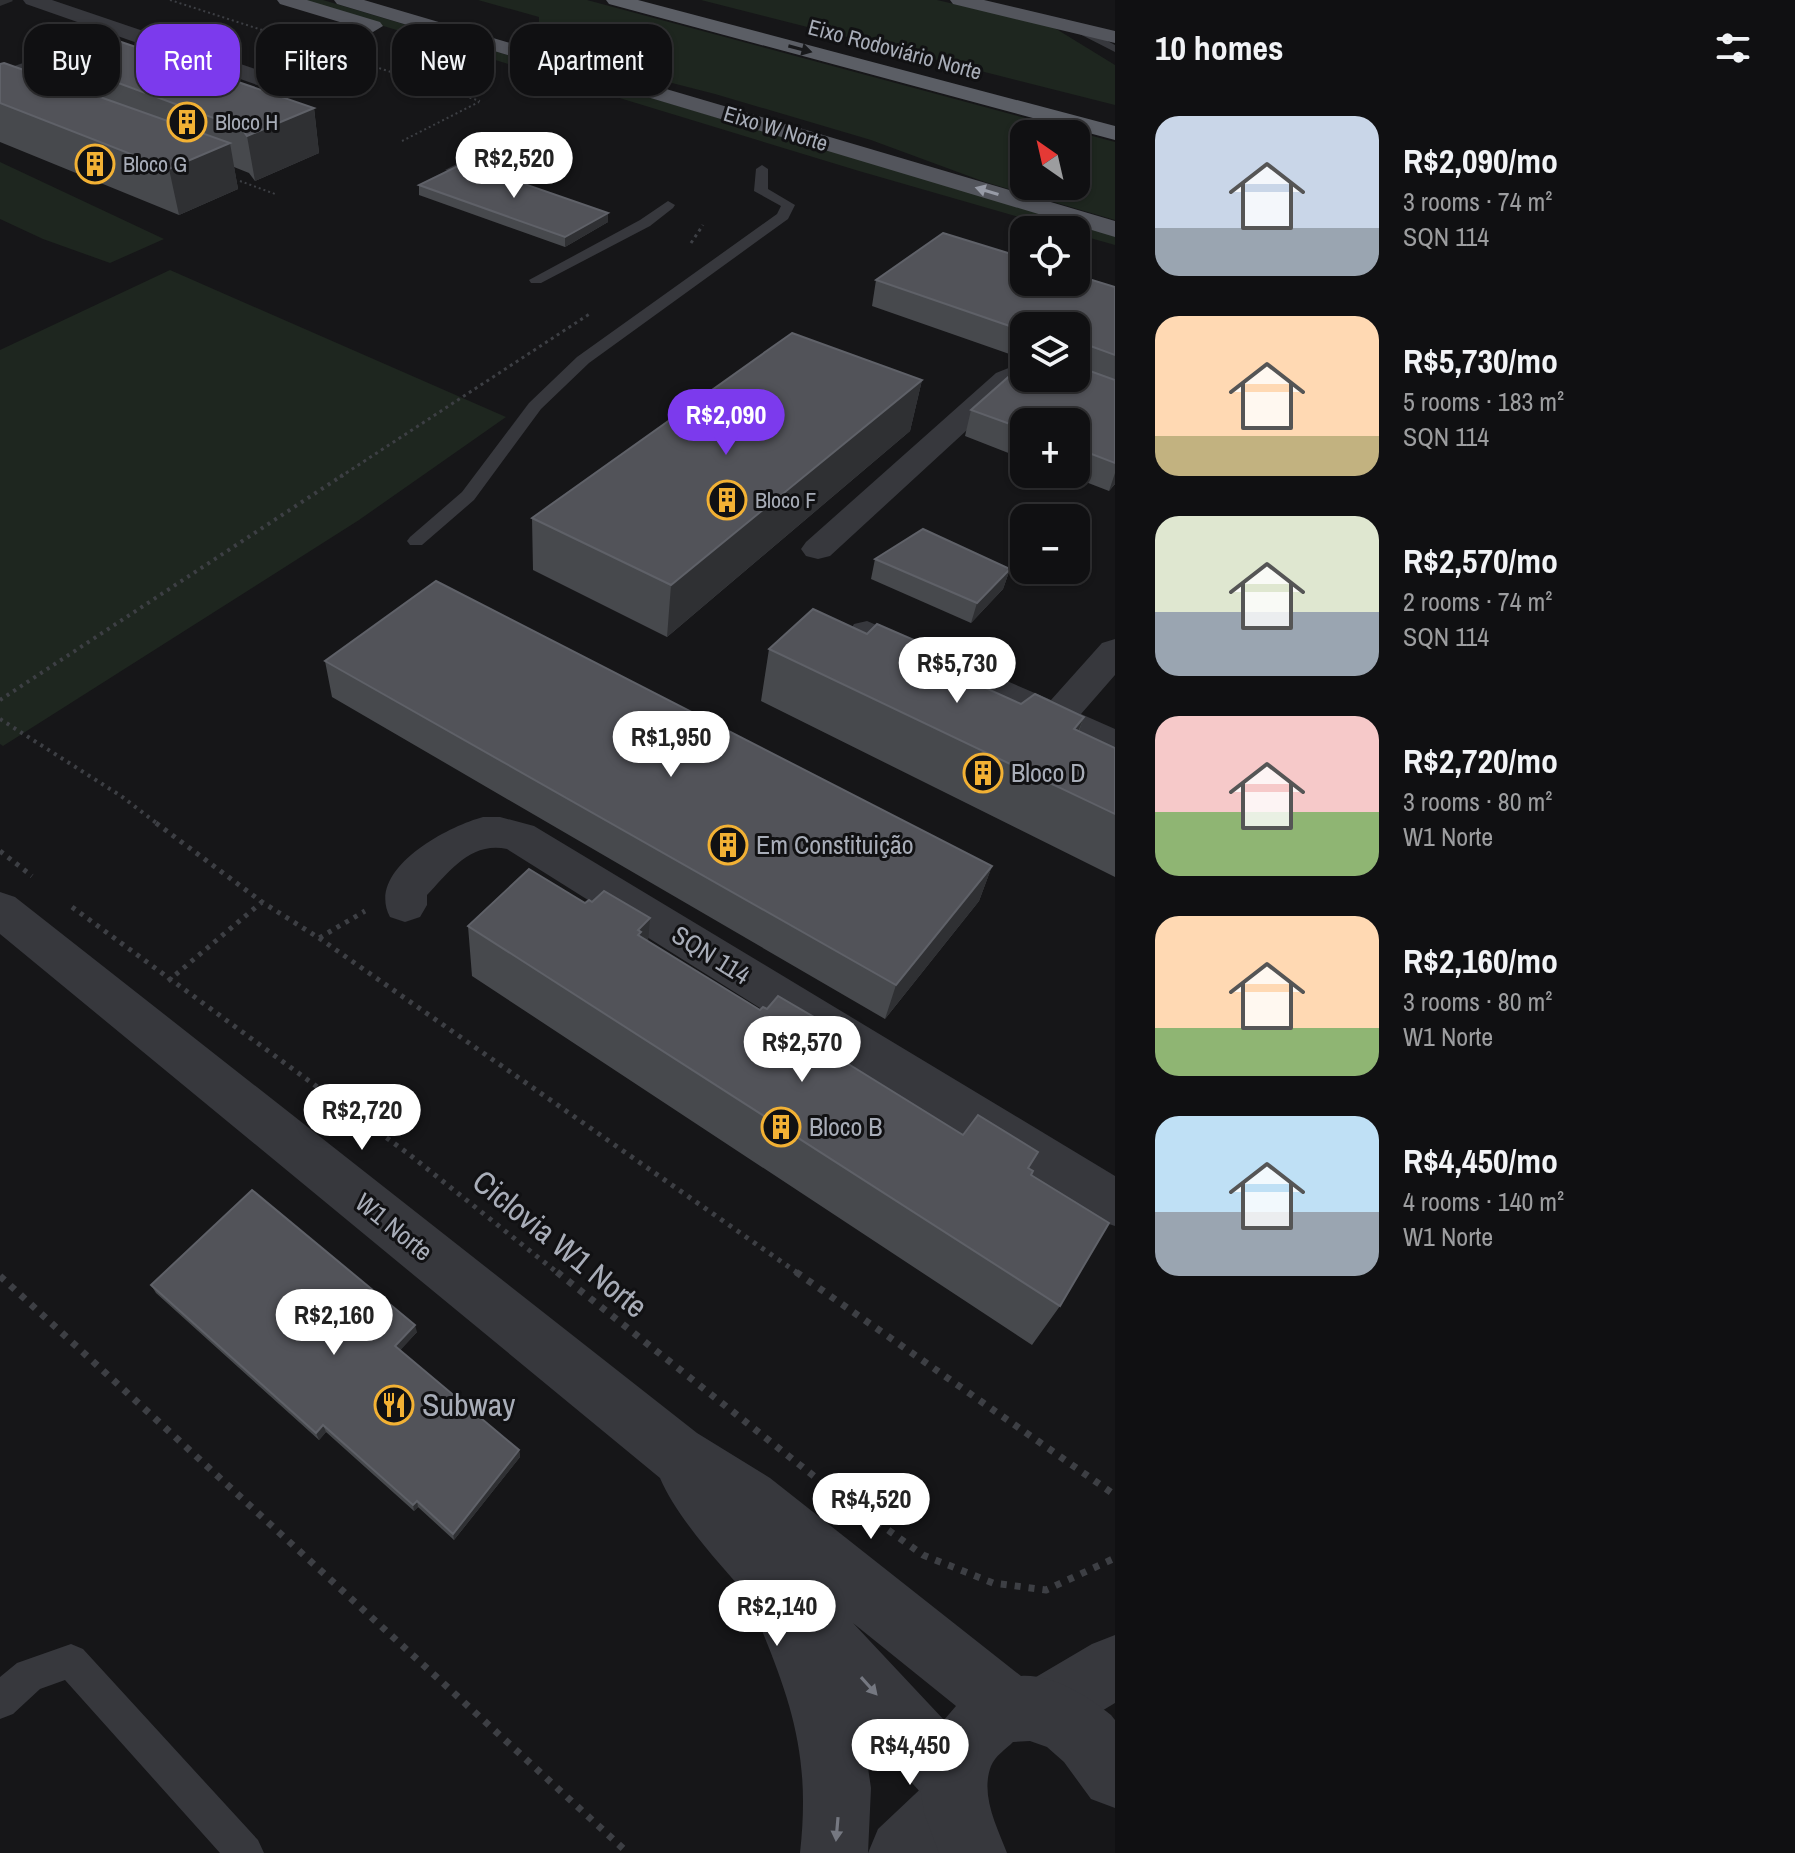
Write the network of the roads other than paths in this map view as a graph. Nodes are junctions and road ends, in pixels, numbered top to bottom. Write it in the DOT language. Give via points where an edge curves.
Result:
graph roads {
  1 [pos="33,0"];
  2 [pos="287,0"];
  3 [pos="344,0"];
  4 [pos="616,0"];
  5 [pos="681,0"];
  6 [pos="960,0"];
  7 [pos="1027,0"];
  8 [pos="1115,20"];
  9 [pos="1074,27"];
  10 [pos="132,32"];
  11 [pos="1115,37"];
  12 [pos="1115,49"];
  13 [pos="256,77"];
  14 [pos="5,87"];
  15 [pos="1115,112"];
  16 [pos="1115,133"];
  17 [pos="498,147"];
  18 [pos="762,169"];
  19 [pos="451,170"];
  20 [pos="668,205"];
  21 [pos="1010,220"];
  22 [pos="1115,229"];
  23 [pos="1090,244"];
  24 [pos="1115,252"];
  25 [pos="536,280"];
  26 [pos="1010,377"];
  27 [pos="416,541"];
  28 [pos="818,549"];
  29 [pos="867,632"];
  30 [pos="1115,651"];
  31 [pos="1056,719"];
  32 [pos="1115,745"];
  33 [pos="18,894"];
  34 [pos="405,898"];
  35 [pos="1115,1203"];
  36 [pos="676,1454"];
  37 [pos="764,1570"];
  38 [pos="1115,1667"];
  39 [pos="0,1701"];
  40 [pos="1025,1709"];
  41 [pos="1115,1775"];
  42 [pos="961,1812"];
  43 [pos="245,1853"];
  44 [pos="834,1853"];
  45 [pos="902,1853"];
  1 -- 10 [label="street"];
  2 -- 21 [label="main road, Eixo W Norte"];
  22 -- 3 [label="main road, Eixo W Norte, one-way"];
  4 -- 16 [label="highway, Eixo Rodoviário Norte, one-way"];
  5 -- 15 [label="highway, Eixo Rodoviário Norte"];
  6 -- 9 [label="main road"];
  7 -- 8 [label="main road"];
  9 -- 11 [label="main road"];
  9 -- 12 [label="lane"];
  10 -- 13 [label="street"];
  10 -- 14 [label="street"];
  17 -- 19 [label="lane"];
  18 -- 27 [label="lane" via="761,191 788,205 783,216 583,360 535,406 468,496"];
  20 -- 25 [label="lane" via="645,223"];
  23 -- 24 [label="main road"];
  26 -- 28 [label="street"];
  29 -- 31 [label="street"];
  30 -- 31 [label="street"];
  31 -- 32 [label="street"];
  33 -- 36 [label="street, W1 Norte" via="130,1014"];
  34 -- 35 [label="street, SQN 114" via="448,848 464,838 481,830 519,837"];
  36 -- 37 [label="street, W1 Norte"];
  36 -- 40 [label="street, W1 Norte" via="749,1499"];
  37 -- 42 [label="street, W1 Norte, one-way"];
  37 -- 44 [label="street, one-way" via="818,1684 836,1748 839,1823"];
  38 -- 40 [label="street"];
  39 -- 43 [label="lane" via="29,1675 71,1661"];
  40 -- 41 [label="street, W1 Norte" via="1076,1726 1105,1755"];
  40 -- 42 [label="street" via="982,1723 963,1747"];
  42 -- 45 [label="street"];
}
